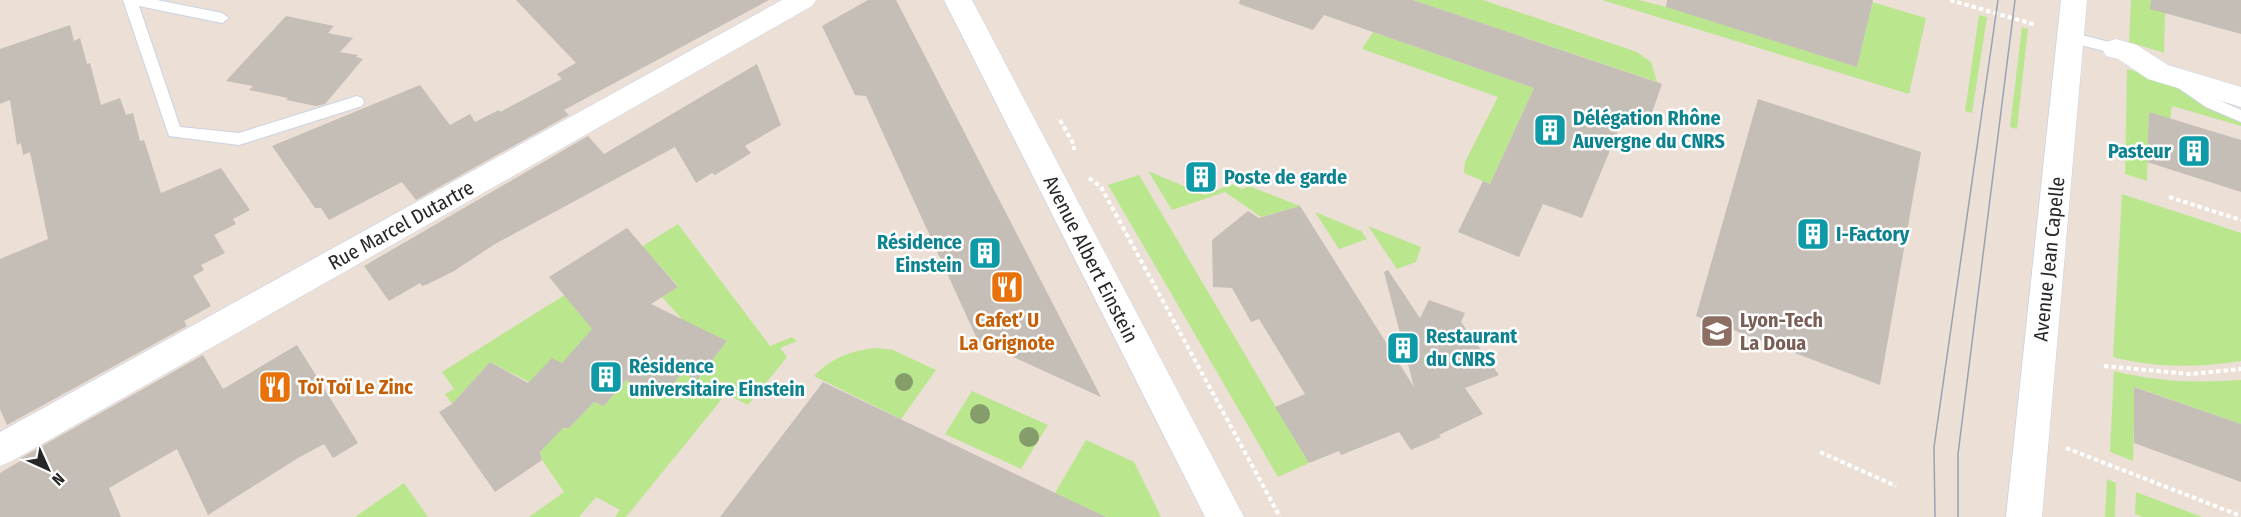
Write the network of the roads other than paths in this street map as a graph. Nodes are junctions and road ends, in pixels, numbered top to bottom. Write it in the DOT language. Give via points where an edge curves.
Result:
graph roads {
  1 [pos="131,0"];
  2 [pos="803,0"];
  3 [pos="958,0"];
  4 [pos="2073,0"];
  5 [pos="222,18"];
  6 [pos="2070,37"];
  7 [pos="2116,49"];
  8 [pos="2171,76"];
  9 [pos="2241,97"];
  10 [pos="357,102"];
  11 [pos="2241,116"];
  12 [pos="0,450"];
  13 [pos="1225,517"];
  14 [pos="2024,517"];
  1 -- 5 [label="lane"];
  1 -- 10 [label="lane" via="174,132 239,139"];
  2 -- 12 [label="street, Rue Marcel Dutartre"];
  3 -- 13 [label="street, Avenue Albert Einstein"];
  4 -- 6 [label="street, Avenue Jean Capelle"];
  6 -- 7 [label="lane"];
  6 -- 14 [label="street, Avenue Jean Capelle"];
  7 -- 8 [label="street"];
  8 -- 9 [label="street"];
  8 -- 11 [label="lane" via="2211,103"];
}
